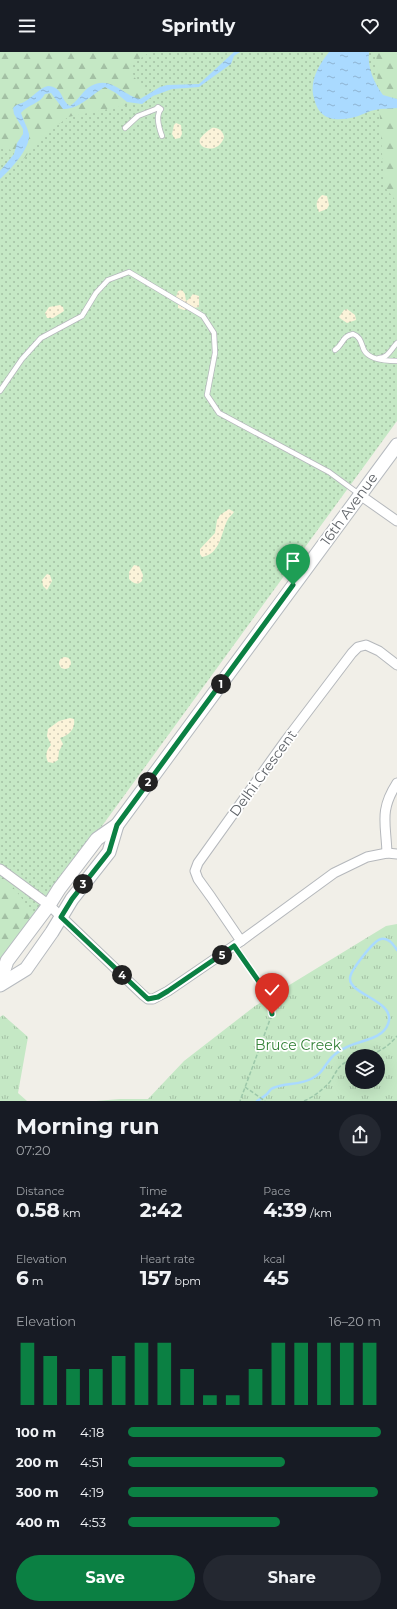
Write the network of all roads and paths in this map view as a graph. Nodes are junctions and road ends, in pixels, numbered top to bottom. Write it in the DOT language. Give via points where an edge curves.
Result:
graph roads {
  1 [pos="125,128"];
  2 [pos="162,136"];
  3 [pos="397,343"];
  4 [pos="335,350"];
  5 [pos="375,358"];
  6 [pos="397,361"];
  7 [pos="0,391"];
  8 [pos="397,445"];
  9 [pos="360,495"];
  10 [pos="397,521"];
  11 [pos="397,665"];
  12 [pos="397,783"];
  13 [pos="117,825"];
  14 [pos="387,853"];
  15 [pos="397,854"];
  16 [pos="0,869"];
  17 [pos="49,905"];
  18 [pos="61,917"];
  19 [pos="238,944"];
  20 [pos="0,984"];
  21 [pos="397,1036"];
  22 [pos="384,1049"];
  23 [pos="345,1062"];
  24 [pos="245,1087"];
  25 [pos="240,1101"];
  26 [pos="265,1101"];
  27 [pos="304,1101"];
  1 -- 2 [label="lane" via="138,116 158,107 161,110 157,114"];
  3 -- 5 [label="lane" via="384,358"];
  4 -- 5 [label="lane" via="347,335 353,334 359,338 364,351"];
  5 -- 6 [label="lane"];
  7 -- 9 [label="lane" via="22,359 41,338 82,316 96,293 108,280 129,272 203,316 214,333 215,353 208,395 219,413 329,472"];
  8 -- 9 [label="main road, 16th Avenue"];
  9 -- 10 [label="street"];
  9 -- 13 [label="main road, 16th Avenue"];
  11 -- 19 [label="street, Delhi Crescent" via="379,651 366,645 358,647 286,740 198,862 195,871 198,879"];
  12 -- 14 [label="street" via="386,803 384,823"];
  13 -- 17 [label="main road, 16th Avenue" via="97,839"];
  13 -- 18 [label="main road, 16th Avenue" via="109,852"];
  14 -- 15 [label="street"];
  14 -- 19 [label="street" via="367,857 334,873"];
  16 -- 17 [label="street"];
  17 -- 18 [label="street"];
  17 -- 20 [label="main road, 16th Avenue" via="7,961"];
  18 -- 19 [label="street" via="148,999 168,991"];
  18 -- 20 [label="main road, 16th Avenue" via="26,969"];
  19 -- 24 [label="path" via="269,996 272,1014"];
  21 -- 22 [label="path"];
  23 -- 27 [label="path" via="328,1084"];
  24 -- 25 [label="path"];
  24 -- 26 [label="path"];
}
